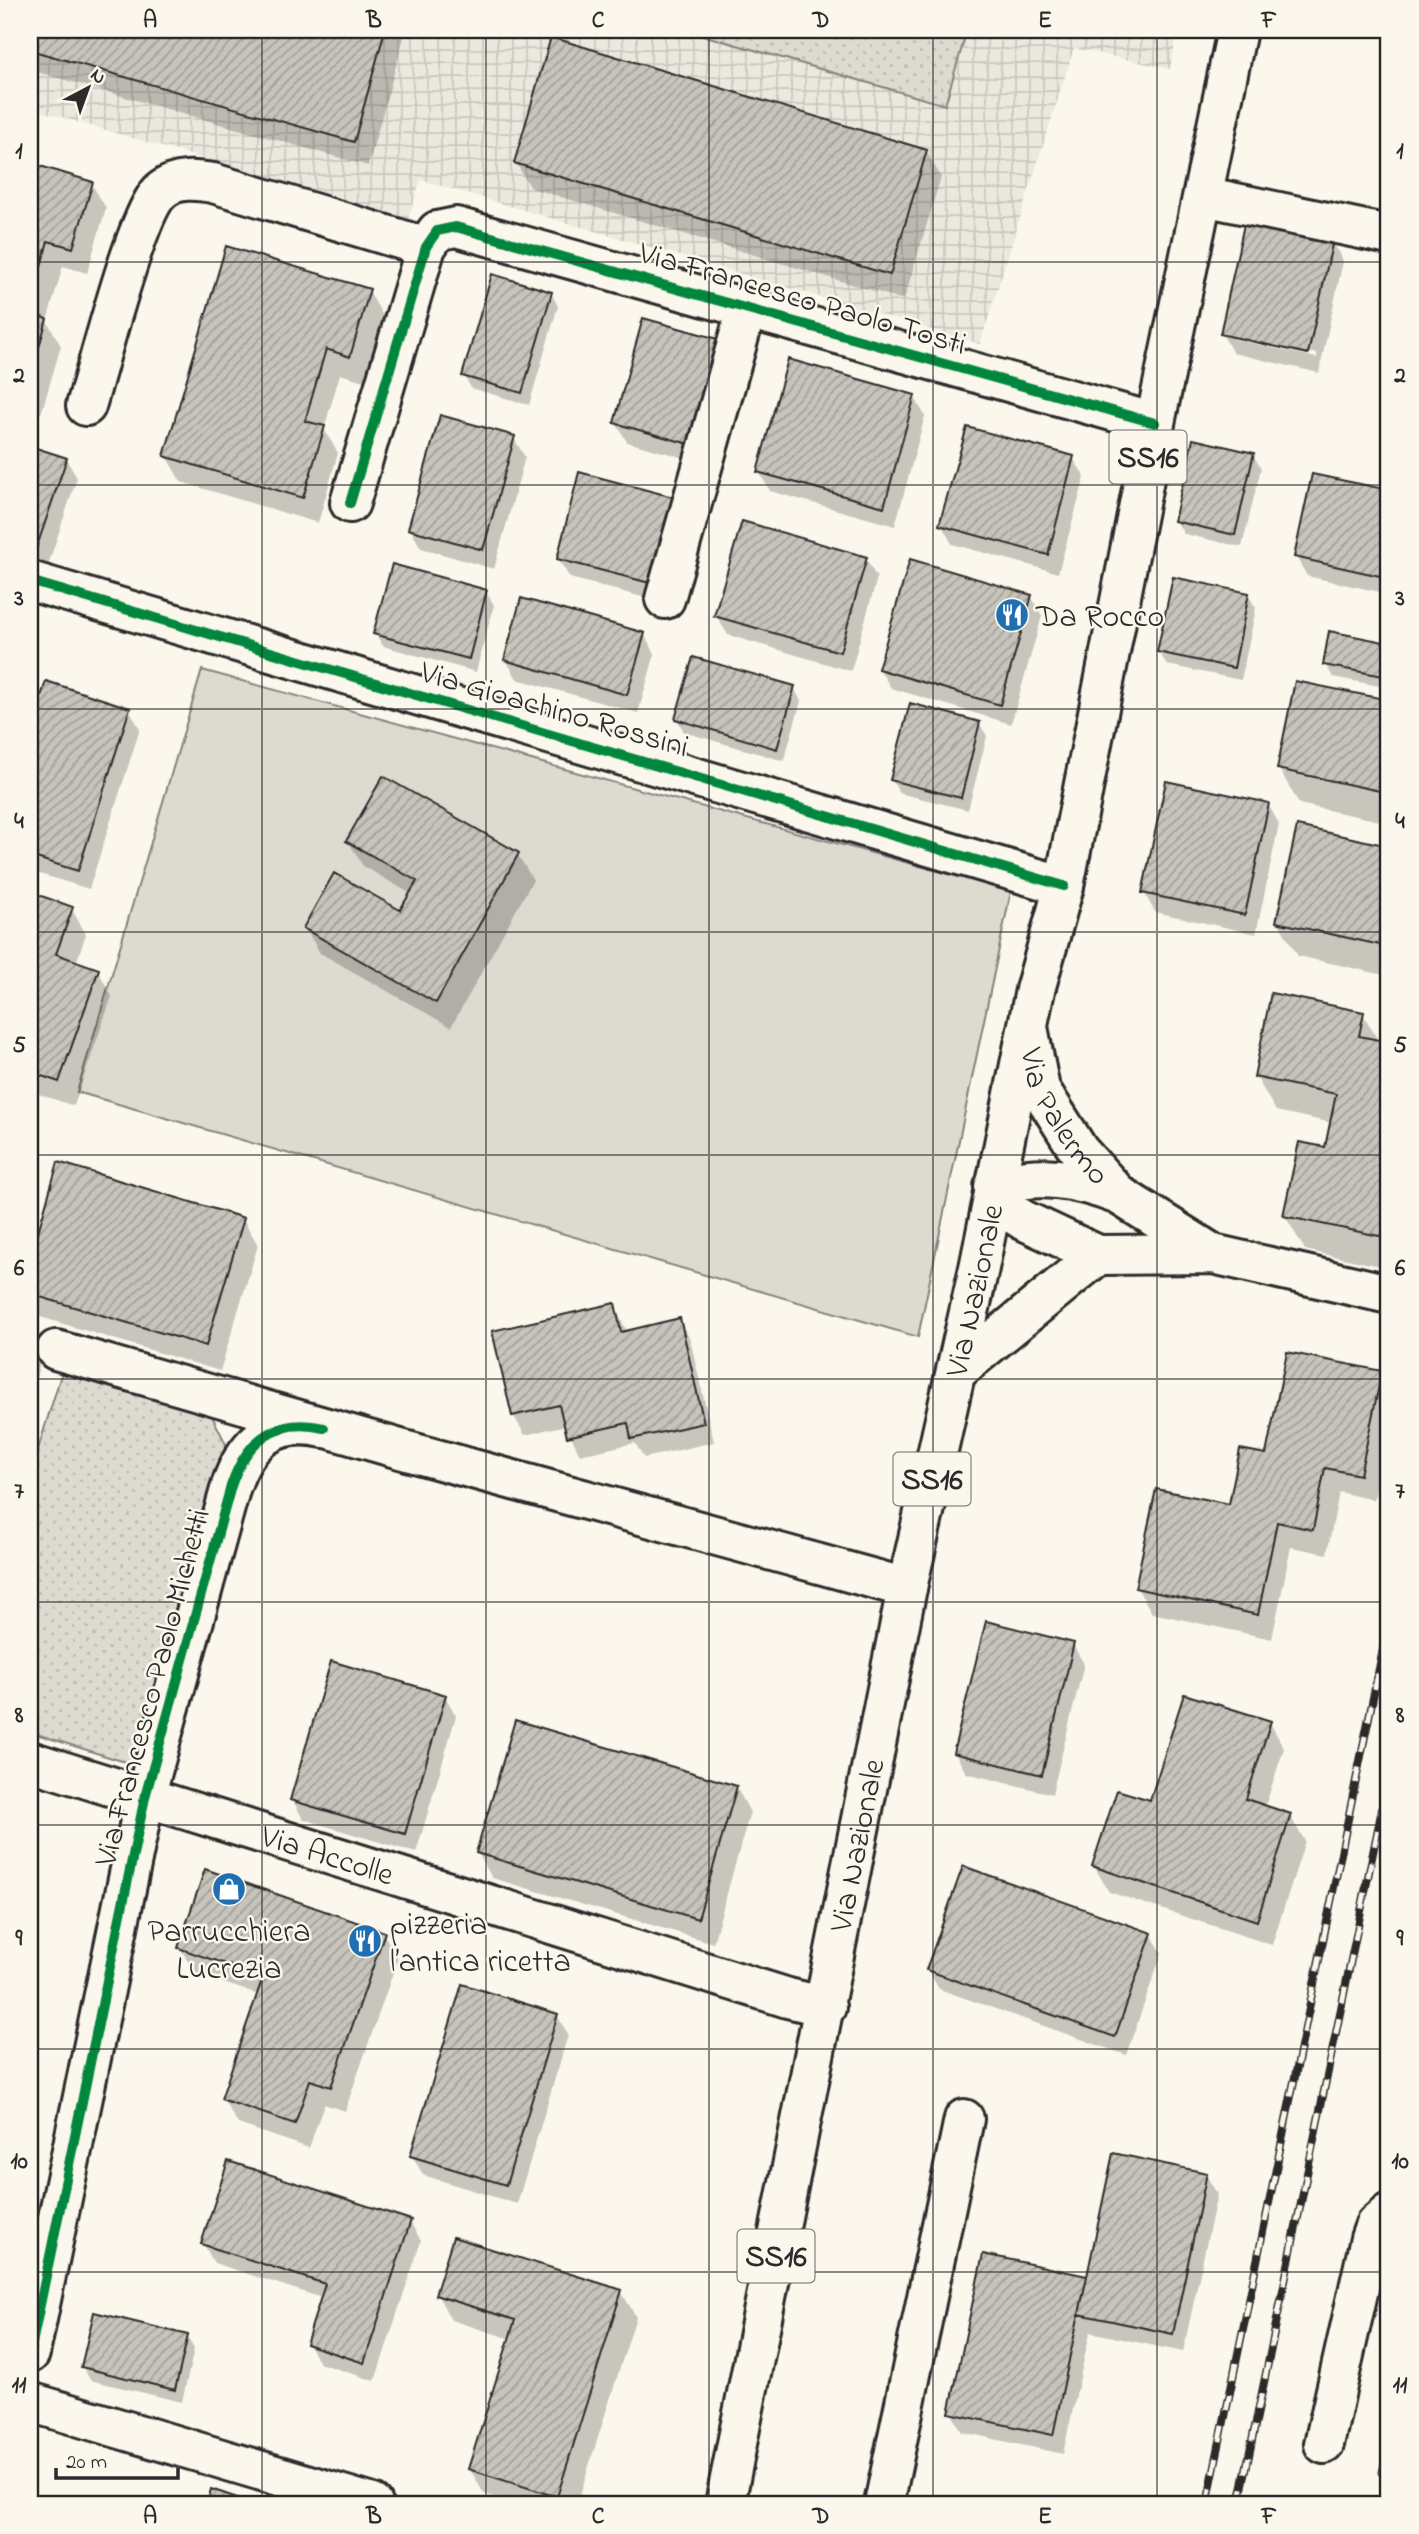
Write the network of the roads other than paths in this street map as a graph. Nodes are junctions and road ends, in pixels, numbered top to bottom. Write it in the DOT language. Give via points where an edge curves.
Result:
graph roads {
  1 [pos="1237,30"];
  2 [pos="1203,196"];
  3 [pos="1389,235"];
  4 [pos="431,239"];
  5 [pos="747,308"];
  6 [pos="86,406"];
  7 [pos="1154,423"];
  8 [pos="350,503"];
  9 [pos="30,581"];
  10 [pos="665,599"];
  11 [pos="1064,886"];
  12 [pos="1028,1027"];
  13 [pos="994,1187"];
  14 [pos="1119,1195"];
  15 [pos="1213,1254"];
  16 [pos="1098,1255"];
  17 [pos="1389,1294"];
  18 [pos="56,1350"];
  19 [pos="957,1371"];
  20 [pos="324,1428"];
  21 [pos="907,1588"];
  22 [pos="30,1761"];
  23 [pos="145,1797"];
  24 [pos="826,2007"];
  25 [pos="964,2119"];
  26 [pos="1389,2213"];
  27 [pos="30,2353"];
  28 [pos="30,2402"];
  29 [pos="1324,2444"];
  30 [pos="373,2504"];
  31 [pos="725,2504"];
  32 [pos="884,2504"];
  1 -- 2 [label="street, SS16"];
  2 -- 3 [label="street"];
  2 -- 7 [label="street, SS16"];
  4 -- 5 [label="street, Via Francesco Paolo Tosti" via="456,227"];
  4 -- 6 [label="street, Via Francesco Paolo Tosti" via="213,183 187,180 167,186 156,196 139,230"];
  4 -- 8 [label="street"];
  5 -- 7 [label="street, Via Francesco Paolo Tosti"];
  5 -- 10 [label="street"];
  7 -- 11 [label="street, SS16"];
  9 -- 11 [label="street, Via Gioachino Rossini"];
  11 -- 12 [label="street, SS16"];
  12 -- 13 [label="street, SS16"];
  12 -- 14 [label="street, Via Palermo" via="1040,1089 1079,1151"];
  13 -- 14 [label="street, Via Palermo" via="1017,1178 1046,1177"];
  13 -- 16 [label="street, Via Palermo" via="1012,1213"];
  13 -- 19 [label="street, Via Nazionale / SS16"];
  14 -- 15 [label="street, Via Palermo"];
  15 -- 16 [label="street, Via Palermo"];
  15 -- 17 [label="street, Via Palermo"];
  16 -- 19 [label="street"];
  18 -- 20 [label="street"];
  19 -- 21 [label="street, Via Nazionale / SS16"];
  20 -- 21 [label="street"];
  20 -- 23 [label="street, Via Francesco Paolo Michetti" via="270,1431 249,1447 238,1466"];
  21 -- 24 [label="street, Via Nazionale / SS16"];
  22 -- 23 [label="street, Via Accolle"];
  23 -- 24 [label="street, Via Accolle"];
  23 -- 27 [label="street, Via Francesco Paolo Michetti"];
  24 -- 31 [label="street, Via Nazionale / SS16"];
  25 -- 32 [label="street"];
  26 -- 29 [label="street" via="1380,2219 1370,2239"];
  28 -- 30 [label="street"];
}
